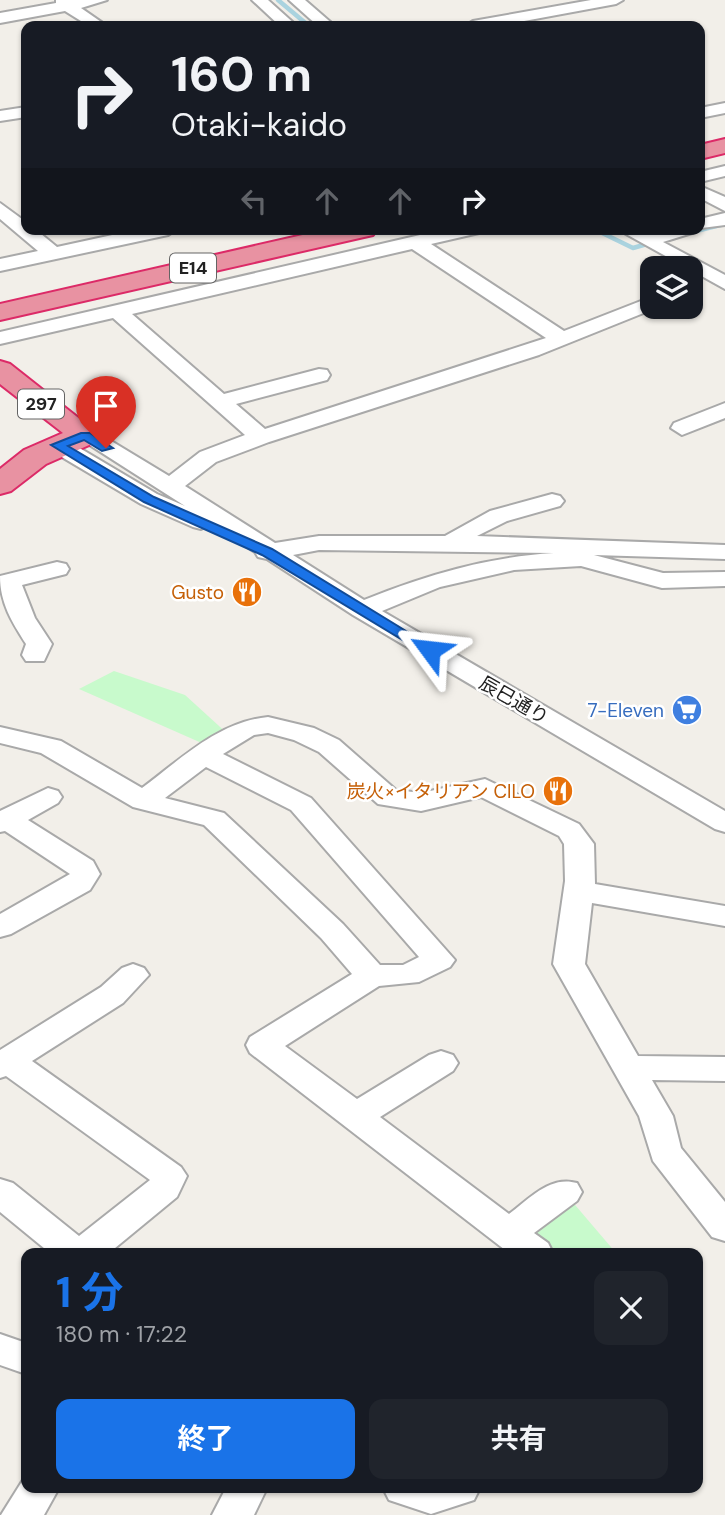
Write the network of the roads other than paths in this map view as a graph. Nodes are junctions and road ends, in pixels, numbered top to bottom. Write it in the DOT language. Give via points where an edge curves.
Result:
graph roads {
  1 [pos="100,0"];
  2 [pos="259,0"];
  3 [pos="296,0"];
  4 [pos="615,0"];
  5 [pos="64,3"];
  6 [pos="0,18"];
  7 [pos="91,21"];
  8 [pos="283,21"];
  9 [pos="321,21"];
  10 [pos="500,21"];
  11 [pos="725,108"];
  12 [pos="21,112"];
  13 [pos="705,112"];
  14 [pos="0,116"];
  15 [pos="725,130"];
  16 [pos="705,134"];
  17 [pos="725,146"];
  18 [pos="705,151"];
  19 [pos="725,171"];
  20 [pos="705,176"];
  21 [pos="705,194"];
  22 [pos="725,205"];
  23 [pos="0,209"];
  24 [pos="725,219"];
  25 [pos="705,224"];
  26 [pos="21,227"];
  27 [pos="31,235"];
  28 [pos="140,235"];
  29 [pos="261,235"];
  30 [pos="334,235"];
  31 [pos="446,235"];
  32 [pos="639,235"];
  33 [pos="665,235"];
  34 [pos="649,240"];
  35 [pos="415,242"];
  36 [pos="53,254"];
  37 [pos="0,265"];
  38 [pos="716,273"];
  39 [pos="8,301"];
  40 [pos="640,308"];
  41 [pos="118,312"];
  42 [pos="0,338"];
  43 [pos="562,339"];
  44 [pos="0,370"];
  45 [pos="319,375"];
  46 [pos="222,401"];
  47 [pos="0,404"];
  48 [pos="725,410"];
  49 [pos="682,428"];
  50 [pos="261,437"];
  51 [pos="72,440"];
  52 [pos="0,484"];
  53 [pos="170,486"];
  54 [pos="552,500"];
  55 [pos="451,543"];
  56 [pos="267,552"];
  57 [pos="725,552"];
  58 [pos="57,569"];
  59 [pos="725,579"];
  60 [pos="4,582"];
  61 [pos="362,610"];
  62 [pos="35,655"];
  63 [pos="0,735"];
  64 [pos="203,755"];
  65 [pos="48,797"];
  66 [pos="143,800"];
  67 [pos="3,821"];
  68 [pos="725,823"];
  69 [pos="578,891"];
  70 [pos="725,916"];
  71 [pos="0,927"];
  72 [pos="133,975"];
  73 [pos="372,976"];
  74 [pos="442,1063"];
  75 [pos="4,1064"];
  76 [pos="629,1068"];
  77 [pos="725,1069"];
  78 [pos="356,1116"];
  79 [pos="564,1192"];
  80 [pos="5,1203"];
  81 [pos="725,1227"];
  82 [pos="522,1243"];
  83 [pos="67,1248"];
  84 [pos="88,1248"];
  85 [pos="0,1349"];
  86 [pos="21,1357"];
  87 [pos="36,1493"];
  88 [pos="244,1493"];
  89 [pos="419,1493"];
  90 [pos="444,1493"];
  91 [pos="22,1515"];
  92 [pos="233,1515"];
  1 -- 5 [label="street"];
  2 -- 8 [label="street"];
  3 -- 9 [label="street"];
  4 -- 10 [label="street"];
  5 -- 6 [label="street"];
  5 -- 7 [label="street"];
  11 -- 13 [label="street"];
  12 -- 14 [label="street"];
  15 -- 16 [label="highway"];
  17 -- 18 [label="highway"];
  19 -- 20 [label="street"];
  21 -- 22 [label="street"];
  23 -- 26 [label="street"];
  24 -- 25 [label="street"];
  27 -- 36 [label="street"];
  28 -- 36 [label="street"];
  29 -- 39 [label="highway, E14"];
  30 -- 39 [label="highway, E14"];
  31 -- 35 [label="street"];
  32 -- 34 [label="street"];
  33 -- 34 [label="street"];
  34 -- 38 [label="street"];
  35 -- 41 [label="street"];
  35 -- 43 [label="street"];
  36 -- 37 [label="street"];
  40 -- 43 [label="street"];
  41 -- 42 [label="street"];
  41 -- 46 [label="street"];
  43 -- 50 [label="street"];
  44 -- 51 [label="highway, 297"];
  45 -- 46 [label="street"];
  46 -- 50 [label="street"];
  47 -- 51 [label="highway, 297"];
  48 -- 49 [label="street"];
  50 -- 53 [label="street" via="208,457"];
  51 -- 52 [label="highway, 297" via="36,457"];
  51 -- 53 [label="street, 辰巳通り"];
  51 -- 56 [label="street, 辰巳通り" via="149,499"];
  53 -- 56 [label="street, 辰巳通り"];
  54 -- 55 [label="street" via="506,511 471,527"];
  55 -- 56 [label="street" via="319,543"];
  55 -- 57 [label="street"];
  56 -- 61 [label="street, 辰巳通り"];
  58 -- 60 [label="street"];
  59 -- 61 [label="street" via="662,581 582,559 514,563 432,581"];
  60 -- 62 [label="street" via="39,644"];
  61 -- 68 [label="street, 辰巳通り"];
  63 -- 66 [label="street" via="51,747"];
  64 -- 66 [label="street"];
  64 -- 69 [label="street" via="248,727 268,725 329,746 388,798 421,802 485,788 497,792 569,830 579,844"];
  64 -- 73 [label="street" via="301,804 439,960 408,975"];
  65 -- 67 [label="street"];
  66 -- 73 [label="street" via="214,819 332,931"];
  67 -- 71 [label="street" via="85,874 79,883"];
  69 -- 70 [label="street"];
  69 -- 76 [label="street" via="569,964"];
  72 -- 75 [label="street" via="112,995"];
  73 -- 78 [label="street" via="262,1045"];
  74 -- 78 [label="street"];
  75 -- 84 [label="street" via="169,1176 164,1188"];
  76 -- 77 [label="street"];
  76 -- 81 [label="street" via="656,1116 665,1152"];
  78 -- 82 [label="street"];
  79 -- 82 [label="street"];
  80 -- 83 [label="street"];
  85 -- 86 [label="street"];
  87 -- 91 [label="street"];
  88 -- 92 [label="street"];
  89 -- 90 [label="street" via="431,1497"];
}
